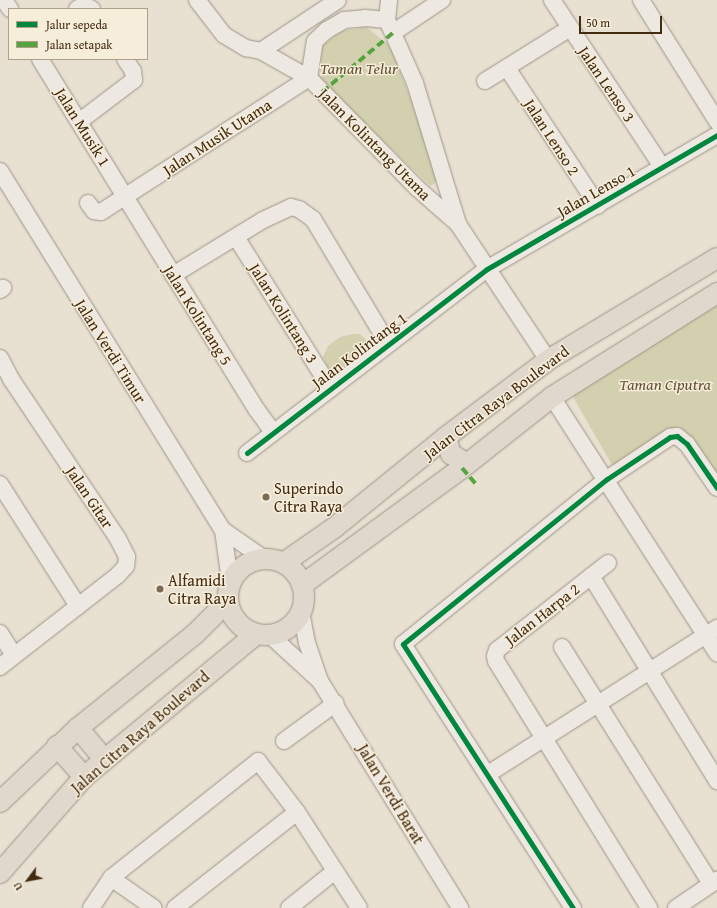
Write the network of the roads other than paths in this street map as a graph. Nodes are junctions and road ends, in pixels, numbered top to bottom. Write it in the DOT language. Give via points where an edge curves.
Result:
graph roads {
  1 [pos="197,0"];
  2 [pos="338,0"];
  3 [pos="389,0"];
  4 [pos="442,0"];
  5 [pos="552,0"];
  6 [pos="641,0"];
  7 [pos="80,8"];
  8 [pos="90,8"];
  9 [pos="390,26"];
  10 [pos="570,28"];
  11 [pos="261,51"];
  12 [pos="41,60"];
  13 [pos="126,60"];
  14 [pos="507,68"];
  15 [pos="309,78"];
  16 [pos="485,81"];
  17 [pos="717,120"];
  18 [pos="80,121"];
  19 [pos="717,135"];
  20 [pos="662,167"];
  21 [pos="0,171"];
  22 [pos="125,196"];
  23 [pos="88,203"];
  24 [pos="598,206"];
  25 [pos="458,224"];
  26 [pos="236,237"];
  27 [pos="717,258"];
  28 [pos="487,269"];
  29 [pos="173,275"];
  30 [pos="717,293"];
  31 [pos="647,298"];
  32 [pos="662,326"];
  33 [pos="388,344"];
  34 [pos="0,358"];
  35 [pos="548,360"];
  36 [pos="6,384"];
  37 [pos="331,389"];
  38 [pos="552,397"];
  39 [pos="273,432"];
  40 [pos="446,437"];
  41 [pos="247,453"];
  42 [pos="467,464"];
  43 [pos="607,479"];
  44 [pos="0,484"];
  45 [pos="717,488"];
  46 [pos="223,530"];
  47 [pos="263,558"];
  48 [pos="285,562"];
  49 [pos="608,563"];
  50 [pos="591,576"];
  51 [pos="230,581"];
  52 [pos="302,585"];
  53 [pos="228,602"];
  54 [pos="78,606"];
  55 [pos="301,612"];
  56 [pos="711,632"];
  57 [pos="0,633"];
  58 [pos="263,635"];
  59 [pos="562,647"];
  60 [pos="717,653"];
  61 [pos="14,655"];
  62 [pos="0,668"];
  63 [pos="652,671"];
  64 [pos="320,681"];
  65 [pos="598,702"];
  66 [pos="336,703"];
  67 [pos="78,728"];
  68 [pos="543,737"];
  69 [pos="284,741"];
  70 [pos="57,746"];
  71 [pos="104,759"];
  72 [pos="488,774"];
  73 [pos="84,777"];
  74 [pos="717,781"];
  75 [pos="0,802"];
  76 [pos="297,812"];
  77 [pos="335,871"];
  78 [pos="0,873"];
  79 [pos="112,878"];
  80 [pos="714,882"];
  81 [pos="91,908"];
  82 [pos="154,908"];
  83 [pos="175,908"];
  84 [pos="289,908"];
  85 [pos="359,908"];
  86 [pos="460,908"];
  87 [pos="573,908"];
  88 [pos="649,908"];
  89 [pos="676,908"];
  1 -- 11 [label="street" via="224,35 246,48"];
  2 -- 11 [label="street"];
  3 -- 9 [label="street"];
  4 -- 9 [label="street"];
  5 -- 10 [label="street, Jalan Lenso 3"];
  6 -- 17 [label="street"];
  7 -- 8 [label="street" via="84,5"];
  9 -- 15 [label="street, Jalan Kolintang Utama" via="365,18 344,20 327,30 315,41"];
  9 -- 25 [label="street, Jalan Kolintang Utama" via="415,83"];
  10 -- 14 [label="street"];
  10 -- 20 [label="street, Jalan Lenso 3"];
  11 -- 15 [label="street"];
  12 -- 18 [label="street, Jalan Musik 1"];
  13 -- 18 [label="street" via="133,71 134,80"];
  14 -- 16 [label="street"];
  14 -- 24 [label="street, Jalan Lenso 2"];
  15 -- 22 [label="street, Jalan Musik Utama"];
  15 -- 25 [label="street, Jalan Kolintang Utama" via="418,188"];
  18 -- 22 [label="street, Jalan Musik 1"];
  19 -- 20 [label="street, Jalan Lenso 1"];
  20 -- 24 [label="street, Jalan Lenso 1"];
  21 -- 46 [label="street, Jalan Verdi Timur"];
  22 -- 23 [label="street, Jalan Musik Utama" via="97,213"];
  22 -- 29 [label="street, Jalan Kolintang 5"];
  24 -- 28 [label="street, Jalan Lenso 1"];
  25 -- 28 [label="street, Jalan Kolintang Utama"];
  26 -- 29 [label="street"];
  26 -- 33 [label="street" via="291,207 299,209 313,219"];
  26 -- 37 [label="street, Jalan Kolintang 3"];
  27 -- 31 [label="main road, Jalan Citra Raya Boulevard"];
  28 -- 33 [label="street, Jalan Kolintang 1"];
  28 -- 35 [label="street, Jalan Kolintang Utama"];
  29 -- 39 [label="street, Jalan Kolintang 5"];
  30 -- 32 [label="main road, Jalan Citra Raya Boulevard"];
  31 -- 32 [label="main road" via="659,309"];
  31 -- 35 [label="main road, Jalan Citra Raya Boulevard"];
  32 -- 38 [label="main road, Jalan Citra Raya Boulevard"];
  33 -- 37 [label="street, Jalan Kolintang 1"];
  34 -- 36 [label="street, Jalan Gitar"];
  35 -- 40 [label="main road, Jalan Citra Raya Boulevard"];
  36 -- 54 [label="street, Jalan Gitar" via="118,539 127,558 126,566 118,575"];
  37 -- 39 [label="street, Jalan Kolintang 1"];
  38 -- 42 [label="main road, Jalan Citra Raya Boulevard"];
  38 -- 43 [label="street"];
  39 -- 41 [label="street, Jalan Kolintang 1"];
  40 -- 42 [label="main road" via="451,454"];
  40 -- 48 [label="main road, Jalan Citra Raya Boulevard" via="334,528"];
  42 -- 52 [label="main road, Jalan Citra Raya Boulevard"];
  43 -- 45 [label="street" via="662,442 677,436 687,444"];
  43 -- 56 [label="street"];
  43 -- 72 [label="street" via="403,644"];
  44 -- 54 [label="street"];
  46 -- 47 [label="street, Jalan Verdi Timur"];
  46 -- 51 [label="street, Jalan Verdi Timur"];
  47 -- 48 [label="main road"];
  47 -- 51 [label="main road" via="240,569"];
  48 -- 52 [label="main road"];
  49 -- 50 [label="street, Jalan Harpa 2"];
  50 -- 63 [label="street, Jalan Harpa 2"];
  50 -- 68 [label="street, Jalan Harpa 2" via="497,650 495,656"];
  51 -- 53 [label="main road"];
  52 -- 55 [label="main road"];
  53 -- 58 [label="main road" via="243,627"];
  53 -- 67 [label="main road" via="195,634"];
  54 -- 61 [label="street, Jalan Gitar"];
  55 -- 58 [label="main road" via="283,631"];
  55 -- 64 [label="street, Jalan Verdi Barat" via="307,643"];
  56 -- 60 [label="street"];
  56 -- 63 [label="street"];
  57 -- 61 [label="street"];
  58 -- 64 [label="street, Jalan Verdi Barat"];
  58 -- 71 [label="main road, Jalan Citra Raya Boulevard"];
  59 -- 65 [label="street"];
  61 -- 62 [label="street, Jalan Gitar"];
  63 -- 65 [label="street"];
  63 -- 74 [label="street, Jalan Harpa 2"];
  64 -- 66 [label="street, Jalan Verdi Barat"];
  65 -- 68 [label="street"];
  65 -- 80 [label="street"];
  66 -- 69 [label="street"];
  66 -- 86 [label="street, Jalan Verdi Barat"];
  67 -- 70 [label="main road"];
  67 -- 71 [label="main road"];
  68 -- 72 [label="street"];
  68 -- 88 [label="street, Jalan Harpa 2"];
  70 -- 73 [label="main road"];
  70 -- 75 [label="main road"];
  71 -- 73 [label="main road, Jalan Citra Raya Boulevard"];
  72 -- 87 [label="street"];
  73 -- 78 [label="main road, Jalan Citra Raya Boulevard"];
  76 -- 77 [label="street"];
  76 -- 79 [label="street" via="263,757"];
  76 -- 83 [label="street"];
  77 -- 84 [label="street"];
  77 -- 85 [label="street"];
  79 -- 81 [label="street"];
  79 -- 82 [label="street"];
  80 -- 89 [label="street"];
}
